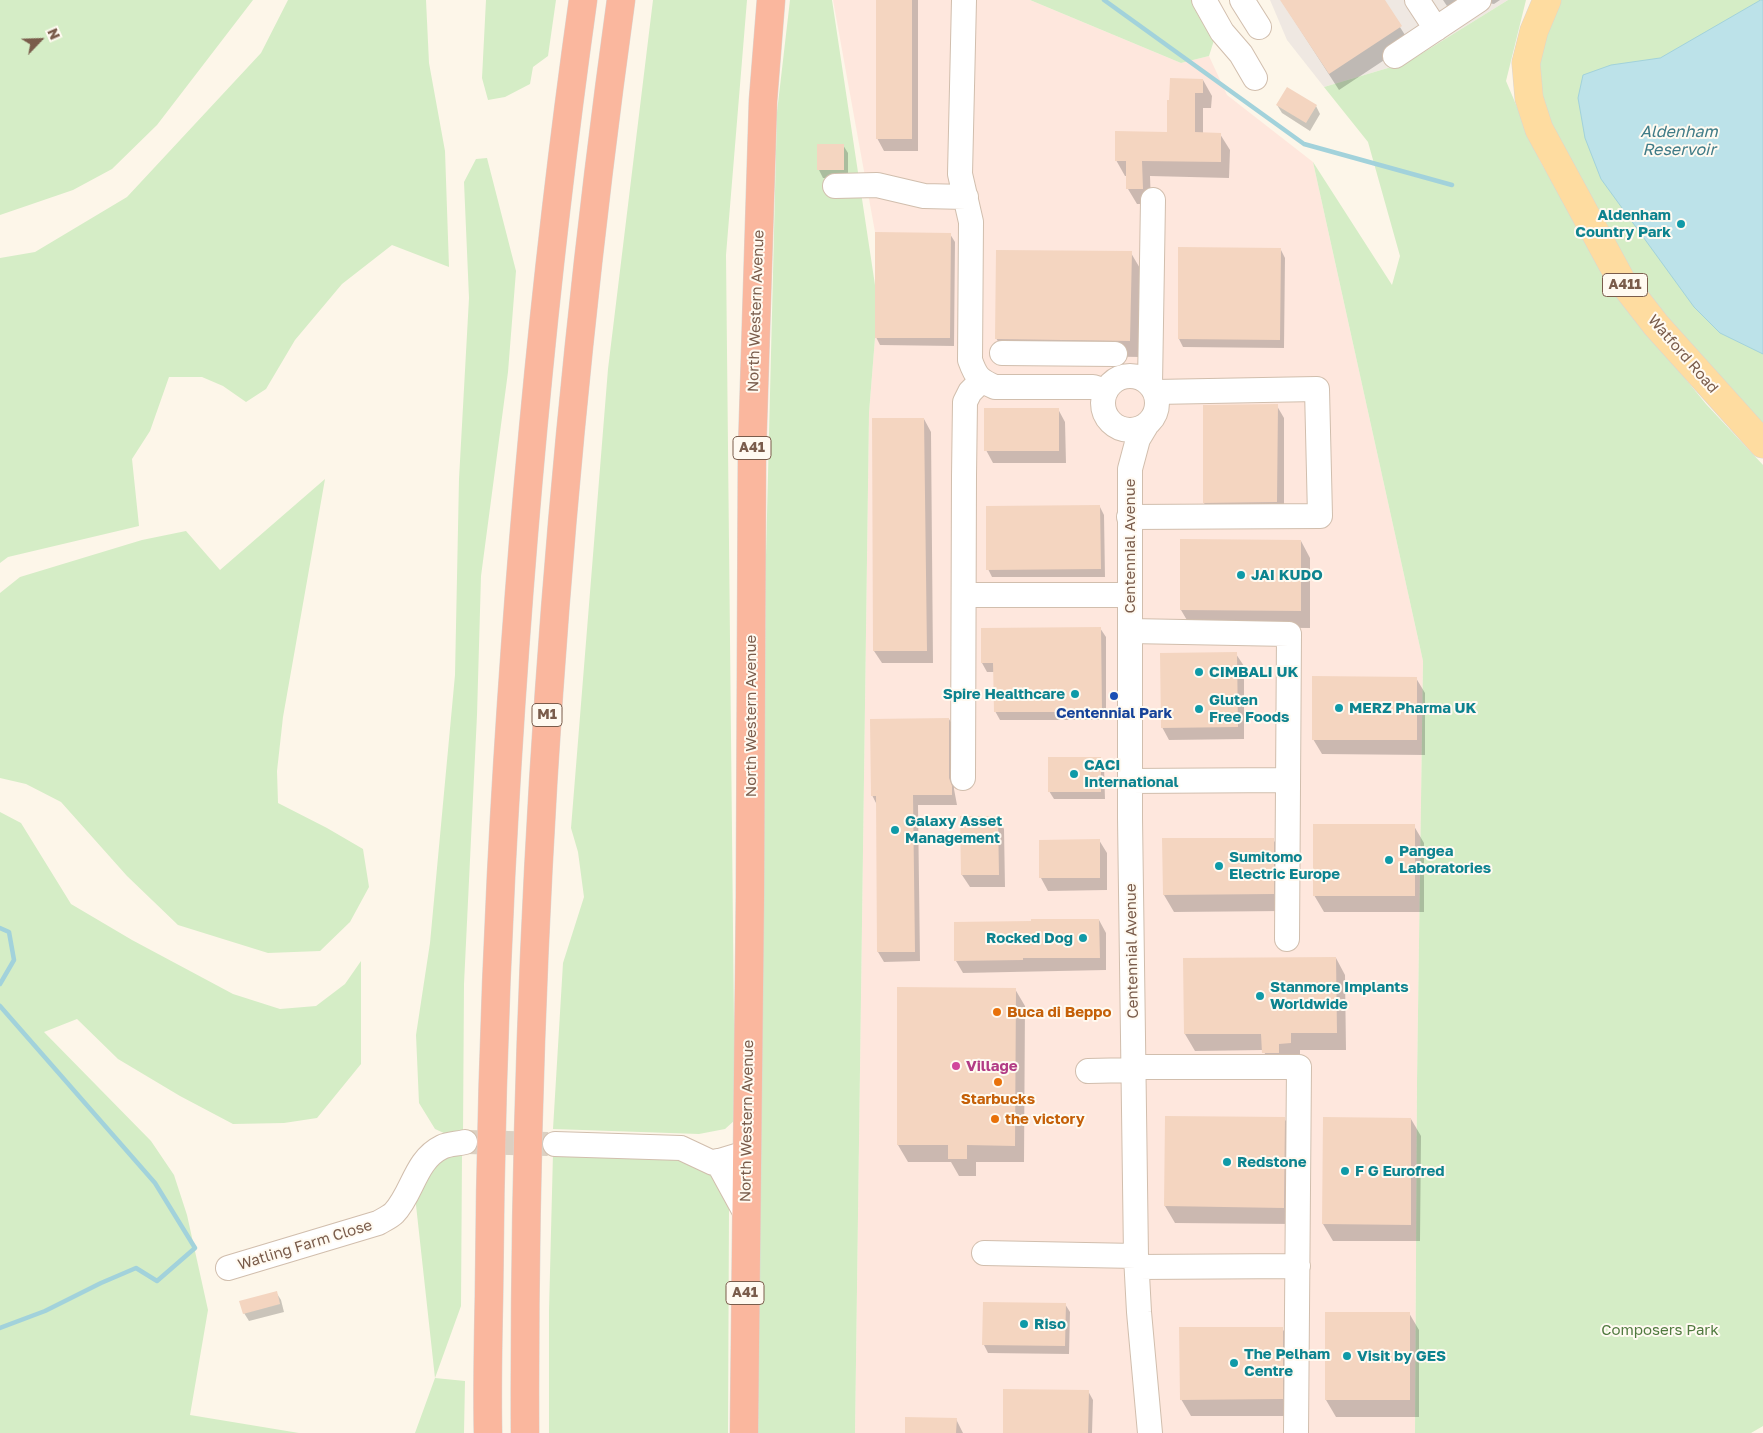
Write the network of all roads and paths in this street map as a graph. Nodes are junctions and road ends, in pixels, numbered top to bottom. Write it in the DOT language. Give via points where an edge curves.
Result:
graph roads {
  1 [pos="583,0"];
  2 [pos="621,0"];
  3 [pos="772,0"];
  4 [pos="964,0"];
  5 [pos="1204,0"];
  6 [pos="1242,0"];
  7 [pos="1417,0"];
  8 [pos="1479,0"];
  9 [pos="1547,0"];
  10 [pos="1258,27"];
  11 [pos="1436,29"];
  12 [pos="1395,56"];
  13 [pos="1255,78"];
  14 [pos="835,186"];
  15 [pos="966,197"];
  16 [pos="1153,200"];
  17 [pos="1002,353"];
  18 [pos="1062,354"];
  19 [pos="1114,354"];
  20 [pos="981,381"];
  21 [pos="1064,387"];
  22 [pos="1153,388"];
  23 [pos="1106,391"];
  24 [pos="1108,419"];
  25 [pos="1147,424"];
  26 [pos="1763,444"];
  27 [pos="1130,468"];
  28 [pos="1130,517"];
  29 [pos="964,595"];
  30 [pos="1130,595"];
  31 [pos="1130,631"];
  32 [pos="964,778"];
  33 [pos="1287,780"];
  34 [pos="1130,781"];
  35 [pos="1287,939"];
  36 [pos="1133,1068"];
  37 [pos="1088,1071"];
  38 [pos="464,1142"];
  39 [pos="555,1144"];
  40 [pos="746,1153"];
  41 [pos="717,1161"];
  42 [pos="746,1214"];
  43 [pos="984,1254"];
  44 [pos="1137,1261"];
  45 [pos="1298,1266"];
  46 [pos="228,1268"];
  47 [pos="488,1433"];
  48 [pos="525,1433"];
  49 [pos="744,1433"];
  50 [pos="1150,1433"];
  51 [pos="1296,1433"];
  1 -- 47 [label="highway, M1" via="539,372 523,528 512,688 498,930 490,1152"];
  2 -- 48 [label="highway, M1" via="576,375 548,699 526,1166"];
  3 -- 40 [label="highway, North Western Avenue / A41" via="763,101 752,454"];
  4 -- 15 [label="street" via="960,174"];
  5 -- 13 [label="street"];
  6 -- 10 [label="street"];
  7 -- 11 [label="street"];
  8 -- 11 [label="street"];
  9 -- 26 [label="main road, Watford Road / A411" via="1526,63 1529,98 1539,128 1621,280 1656,325"];
  11 -- 12 [label="street"];
  14 -- 15 [label="street" via="877,185 924,196"];
  15 -- 20 [label="street" via="971,222 970,360"];
  16 -- 22 [label="street"];
  17 -- 18 [label="street"];
  18 -- 19 [label="street"];
  18 -- 21 [label="street"];
  20 -- 21 [label="street" via="995,387"];
  20 -- 29 [label="street" via="970,392 966,402"];
  21 -- 23 [label="street" via="1093,387"];
  22 -- 23 [label="street" via="1143,378 1126,376 1118,378"];
  22 -- 25 [label="street" via="1158,400 1157,409"];
  22 -- 28 [label="street" via="1317,389 1320,516"];
  23 -- 24 [label="street" via="1103,405"];
  24 -- 25 [label="street" via="1122,429 1131,430"];
  24 -- 27 [label="street"];
  25 -- 27 [label="street" via="1138,439"];
  27 -- 28 [label="street, Centennial Avenue"];
  28 -- 30 [label="street, Centennial Avenue"];
  29 -- 30 [label="street"];
  29 -- 32 [label="street"];
  30 -- 31 [label="street, Centennial Avenue"];
  31 -- 33 [label="street" via="1289,634"];
  31 -- 34 [label="street, Centennial Avenue"];
  33 -- 34 [label="street"];
  33 -- 35 [label="street"];
  34 -- 36 [label="street, Centennial Avenue"];
  36 -- 37 [label="street"];
  36 -- 44 [label="street, Centennial Avenue"];
  36 -- 45 [label="street" via="1299,1067"];
  38 -- 46 [label="street, Watling Farm Close" via="442,1147 430,1156 420,1167 394,1213 378,1224"];
  39 -- 41 [label="street" via="682,1148"];
  40 -- 41 [label="street"];
  40 -- 42 [label="highway, North Western Avenue / A41"];
  41 -- 42 [label="street"];
  42 -- 49 [label="highway, North Western Avenue / A41"];
  43 -- 44 [label="street"];
  44 -- 45 [label="street"];
  44 -- 50 [label="street, Centennial Avenue"];
  45 -- 51 [label="street"];
}
